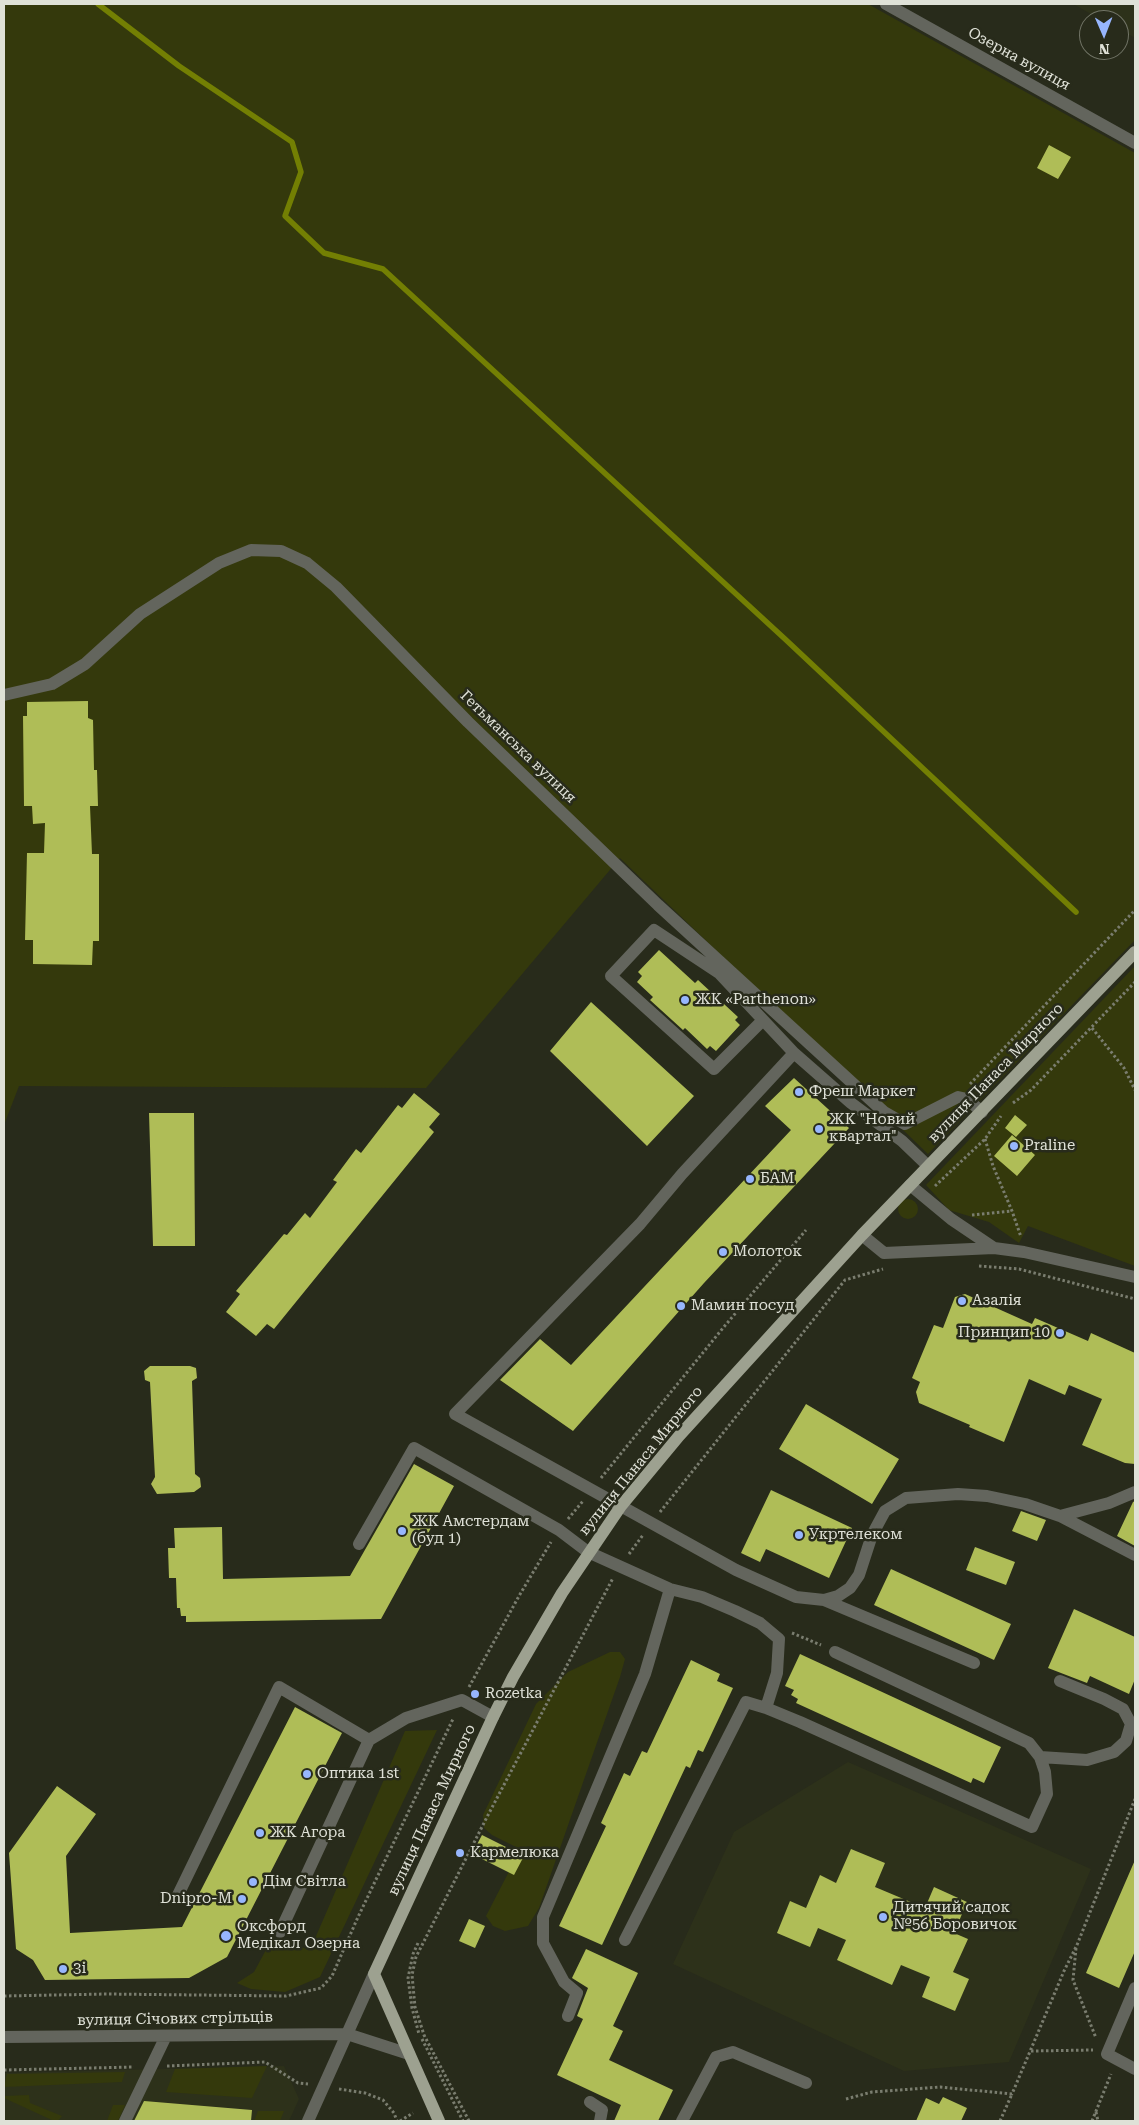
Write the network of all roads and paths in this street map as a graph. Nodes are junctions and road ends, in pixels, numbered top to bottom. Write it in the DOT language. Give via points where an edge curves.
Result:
graph roads {
  1 [pos="886,4"];
  2 [pos="1135,143"];
  3 [pos="4,695"];
  4 [pos="1135,910"];
  5 [pos="1135,952"];
  6 [pos="1135,982"];
  7 [pos="763,1020"];
  8 [pos="1092,1028"];
  9 [pos="794,1053"];
  10 [pos="1135,1090"];
  11 [pos="958,1097"];
  12 [pos="1007,1106"];
  13 [pos="982,1112"];
  14 [pos="1002,1114"];
  15 [pos="985,1139"];
  16 [pos="928,1166"];
  17 [pos="910,1185"];
  18 [pos="940,1194"];
  19 [pos="1012,1211"];
  20 [pos="968,1216"];
  21 [pos="806,1230"];
  22 [pos="862,1235"];
  23 [pos="994,1248"];
  24 [pos="1019,1252"];
  25 [pos="970,1265"];
  26 [pos="889,1268"];
  27 [pos="1019,1269"];
  28 [pos="1135,1277"];
  29 [pos="1135,1299"];
  30 [pos="592,1489"];
  31 [pos="1135,1492"];
  32 [pos="621,1506"];
  33 [pos="1060,1516"];
  34 [pos="651,1523"];
  35 [pos="558,1530"];
  36 [pos="360,1544"];
  37 [pos="588,1552"];
  38 [pos="1135,1555"];
  39 [pos="620,1567"];
  40 [pos="670,1589"];
  41 [pos="824,1600"];
  42 [pos="787,1631"];
  43 [pos="835,1652"];
  44 [pos="974,1664"];
  45 [pos="1060,1681"];
  46 [pos="462,1700"];
  47 [pos="766,1708"];
  48 [pos="493,1717"];
  49 [pos="369,1740"];
  50 [pos="1040,1757"];
  51 [pos="1135,1799"];
  52 [pos="177,1897"];
  53 [pos="280,1932"];
  54 [pos="625,1940"];
  55 [pos="418,1943"];
  56 [pos="1077,1945"];
  57 [pos="374,1974"];
  58 [pos="1135,1988"];
  59 [pos="4,1996"];
  60 [pos="568,2016"];
  61 [pos="347,2034"];
  62 [pos="166,2036"];
  63 [pos="4,2037"];
  64 [pos="1031,2051"];
  65 [pos="409,2054"];
  66 [pos="1108,2054"];
  67 [pos="1135,2069"];
  68 [pos="806,2083"];
  69 [pos="337,2088"];
  70 [pos="1012,2094"];
  71 [pos="846,2099"];
  72 [pos="590,2102"];
  73 [pos="1096,2112"];
  74 [pos="413,2113"];
  75 [pos="125,2121"];
  76 [pos="308,2121"];
  77 [pos="399,2121"];
  78 [pos="439,2121"];
  79 [pos="463,2121"];
  80 [pos="468,2121"];
  81 [pos="600,2121"];
  82 [pos="682,2121"];
  83 [pos="1000,2121"];
  84 [pos="1092,2121"];
  85 [pos="1098,2121"];
  1 -- 2 [label="street, Озерна вулиця"];
  3 -- 11 [label="street, Гетьманська вулиця" via="52,684 85,664 140,614 219,562 251,550 281,551 307,563 336,587 468,722 644,891 884,1112 905,1124"];
  4 -- 11 [label="path"];
  5 -- 13 [label="main road, вулиця Панаса Мирного"];
  6 -- 8 [label="path"];
  7 -- 7 [label="street" via="719,973 654,930 611,976 714,1070"];
  7 -- 9 [label="street"];
  8 -- 10 [label="path" via="1124,1068"];
  8 -- 12 [label="path" via="1031,1090"];
  9 -- 16 [label="street" via="851,1103 902,1140"];
  9 -- 30 [label="street" via="640,1224 455,1414"];
  11 -- 13 [label="street" via="967,1099"];
  13 -- 16 [label="main road, вулиця Панаса Мирного"];
  14 -- 15 [label="path"];
  15 -- 18 [label="path" via="935,1186"];
  15 -- 19 [label="path"];
  16 -- 17 [label="main road, вулиця Панаса Мирного"];
  17 -- 22 [label="main road, вулиця Панаса Мирного"];
  17 -- 23 [label="street" via="951,1219"];
  19 -- 20 [label="path"];
  19 -- 24 [label="path" via="1021,1236"];
  21 -- 30 [label="path"];
  22 -- 23 [label="street" via="884,1253"];
  22 -- 32 [label="main road, вулиця Панаса Мирного" via="679,1436"];
  23 -- 24 [label="street"];
  24 -- 27 [label="path"];
  24 -- 28 [label="street"];
  25 -- 27 [label="path"];
  26 -- 34 [label="path" via="845,1280"];
  27 -- 29 [label="path"];
  30 -- 32 [label="street"];
  30 -- 35 [label="path"];
  31 -- 33 [label="street" via="1109,1503"];
  32 -- 34 [label="street"];
  32 -- 37 [label="main road, вулиця Панаса Мирного"];
  33 -- 38 [label="street"];
  33 -- 41 [label="street" via="987,1496 958,1494 906,1498 885,1511 872,1535 859,1575 850,1588"];
  34 -- 39 [label="path"];
  34 -- 41 [label="street" via="736,1570 796,1597"];
  35 -- 36 [label="street" via="414,1448"];
  35 -- 37 [label="street"];
  35 -- 46 [label="path"];
  37 -- 39 [label="street"];
  37 -- 48 [label="main road, вулиця Панаса Мирного"];
  39 -- 40 [label="street"];
  39 -- 80 [label="path" via="491,1808 416,1957 412,1975 415,2007 424,2035"];
  40 -- 47 [label="street" via="702,1597 735,1611 760,1623 780,1639 777,1673"];
  40 -- 60 [label="street" via="645,1674 543,1917 543,1944 564,1982 577,1993"];
  41 -- 44 [label="street"];
  42 -- 43 [label="path"];
  43 -- 50 [label="street" via="1030,1743"];
  45 -- 50 [label="street" via="1124,1709 1131,1724 1126,1741 1114,1752 1087,1760"];
  46 -- 48 [label="street"];
  46 -- 49 [label="street" via="406,1718"];
  46 -- 59 [label="path" via="332,1976 322,1988 286,1996"];
  47 -- 50 [label="street" via="1032,1827 1047,1794"];
  47 -- 54 [label="street" via="746,1702"];
  48 -- 57 [label="main road, вулиця Панаса Мирного"];
  49 -- 52 [label="street" via="279,1687"];
  49 -- 53 [label="street"];
  51 -- 56 [label="path"];
  55 -- 79 [label="path" via="408,1978 412,2008 420,2035"];
  56 -- 64 [label="path"];
  56 -- 66 [label="path" via="1073,1980"];
  57 -- 61 [label="street"];
  57 -- 65 [label="main road"];
  58 -- 66 [label="street"];
  61 -- 62 [label="street, вулиця Січових стрільців"];
  61 -- 65 [label="street, вулиця Січових стрільців"];
  61 -- 76 [label="street"];
  62 -- 63 [label="street, вулиця Січових стрільців"];
  62 -- 75 [label="street"];
  64 -- 66 [label="path"];
  64 -- 70 [label="path"];
  65 -- 78 [label="main road"];
  66 -- 67 [label="street"];
  66 -- 73 [label="path"];
  68 -- 82 [label="street" via="733,2052 724,2054 716,2057"];
  69 -- 77 [label="path" via="383,2100"];
  70 -- 71 [label="path" via="940,2088 872,2092"];
  70 -- 83 [label="path"];
  72 -- 81 [label="street" via="602,2110"];
  73 -- 84 [label="path"];
  73 -- 85 [label="path"];
  74 -- 77 [label="path"];
}
